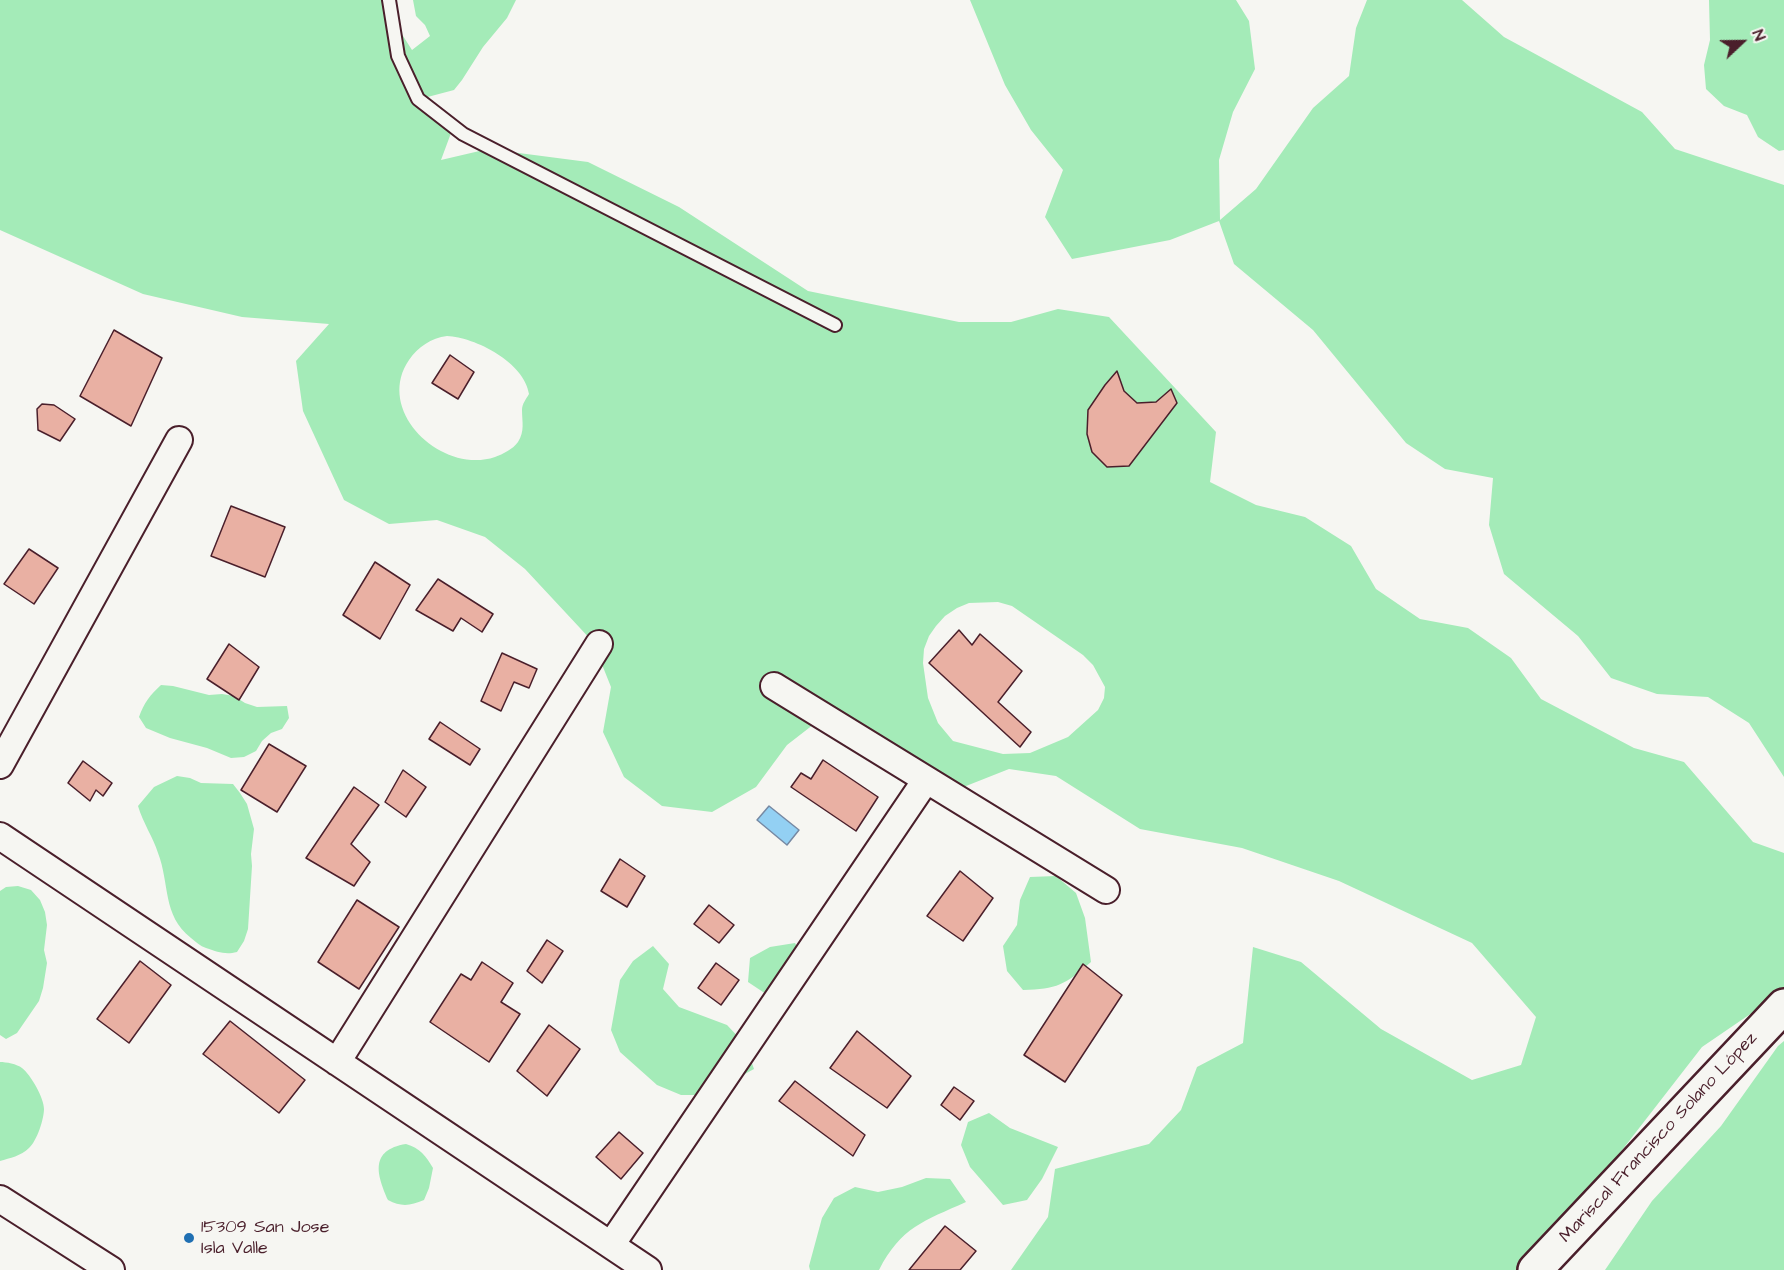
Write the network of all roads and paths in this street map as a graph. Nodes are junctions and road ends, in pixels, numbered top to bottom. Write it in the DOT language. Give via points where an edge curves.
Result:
graph roads {
  1 [pos="389,0"];
  2 [pos="835,325"];
  3 [pos="179,440"];
  4 [pos="599,644"];
  5 [pos="774,686"];
  6 [pos="0,765"];
  7 [pos="926,780"];
  8 [pos="0,836"];
  9 [pos="1106,890"];
  10 [pos="1784,1006"];
  11 [pos="337,1062"];
  12 [pos="0,1199"];
  13 [pos="611,1245"];
  14 [pos="111,1270"];
  15 [pos="648,1270"];
  16 [pos="1535,1270"];
  1 -- 2 [label="lane" via="398,56 418,99 463,134"];
  3 -- 6 [label="street"];
  4 -- 11 [label="street"];
  5 -- 7 [label="street"];
  7 -- 9 [label="street"];
  7 -- 13 [label="street"];
  8 -- 11 [label="street"];
  10 -- 16 [label="street, Mariscal Francisco Solano López"];
  11 -- 13 [label="street"];
  12 -- 14 [label="street"];
  13 -- 15 [label="street"];
}
